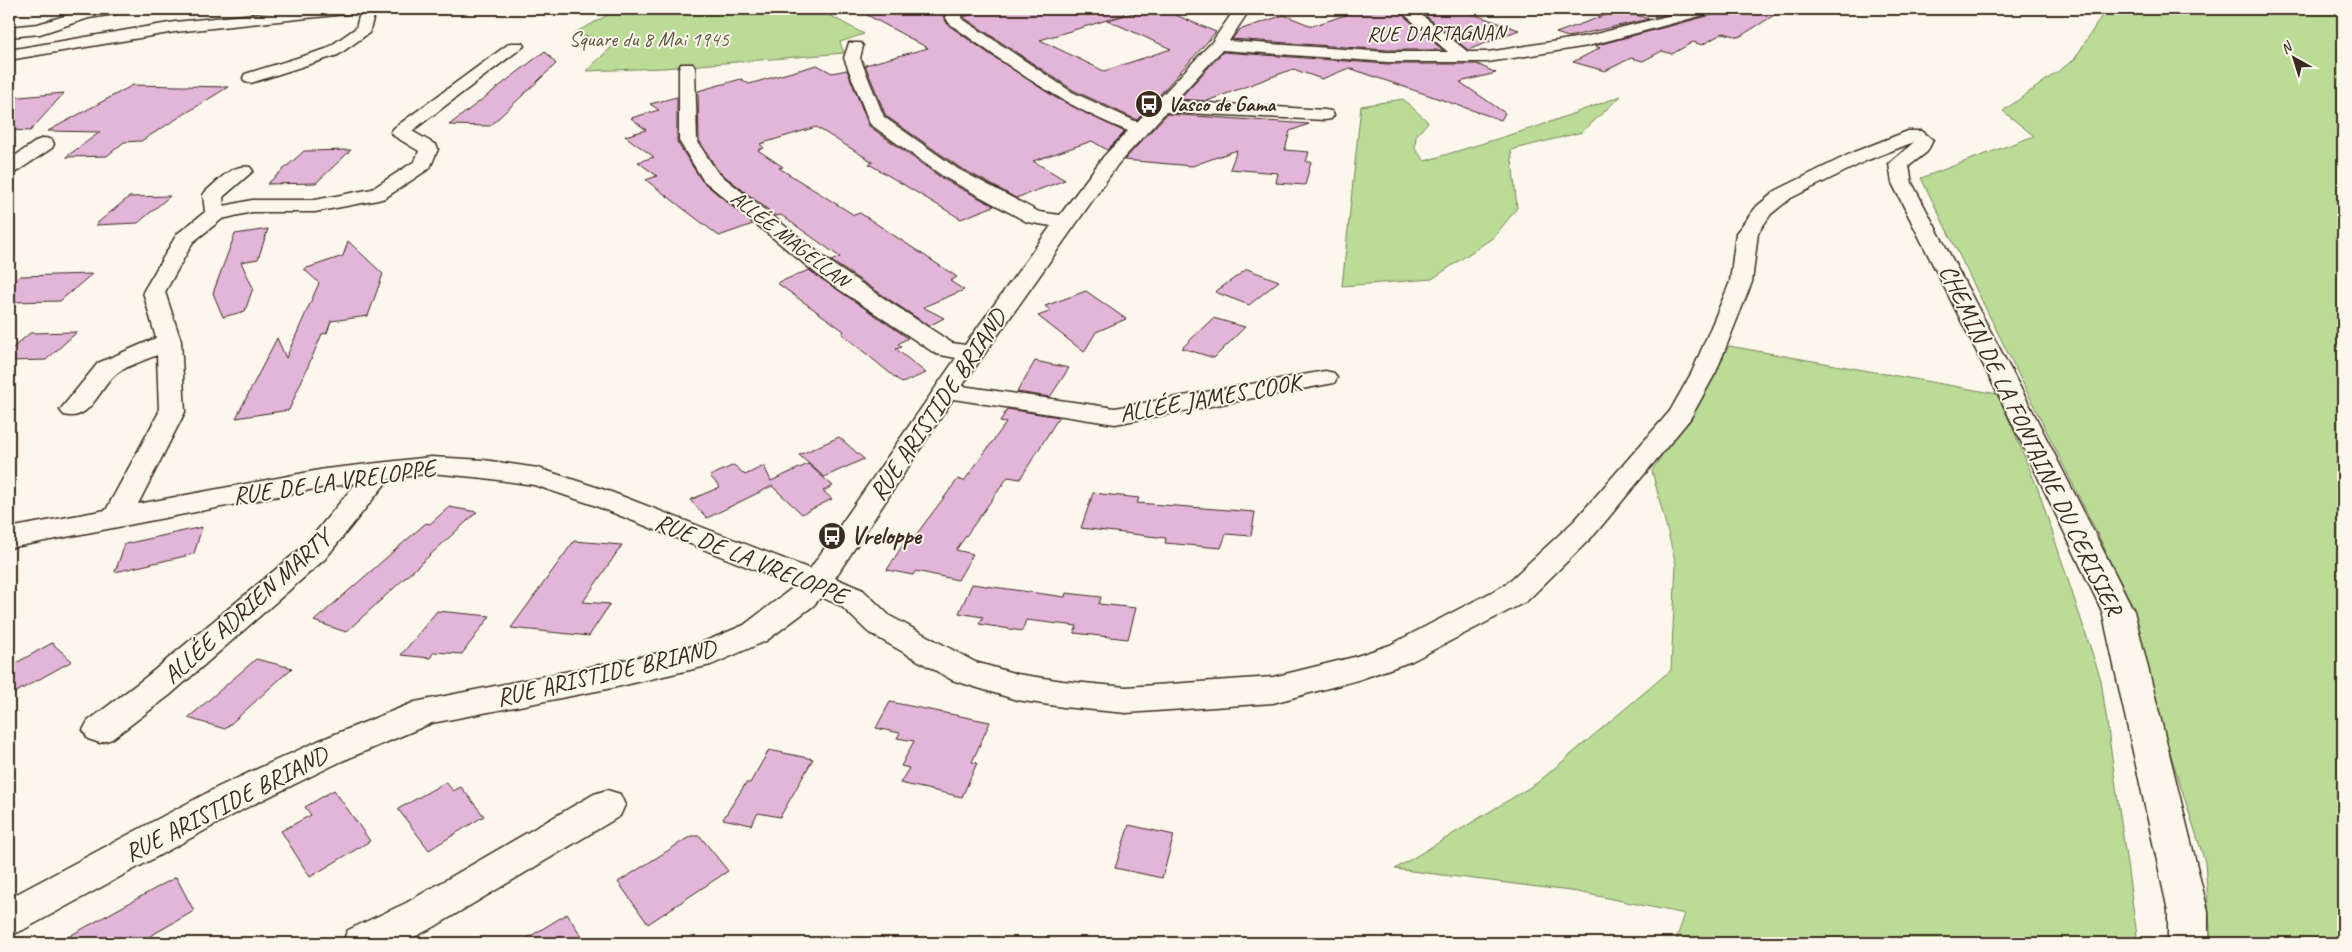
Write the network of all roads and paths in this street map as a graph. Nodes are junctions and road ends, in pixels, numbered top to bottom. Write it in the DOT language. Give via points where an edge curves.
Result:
graph roads {
  1 [pos="123,9"];
  2 [pos="346,9"];
  3 [pos="368,9"];
  4 [pos="968,9"];
  5 [pos="1242,9"];
  6 [pos="1405,9"];
  7 [pos="1710,9"];
  8 [pos="1651,12"];
  9 [pos="1674,20"];
  10 [pos="9,32"];
  11 [pos="1218,45"];
  12 [pos="516,46"];
  13 [pos="855,46"];
  14 [pos="9,55"];
  15 [pos="1465,58"];
  16 [pos="687,68"];
  17 [pos="252,78"];
  18 [pos="1162,106"];
  19 [pos="1325,115"];
  20 [pos="1139,129"];
  21 [pos="1915,135"];
  22 [pos="44,144"];
  23 [pos="9,168"];
  24 [pos="242,171"];
  25 [pos="215,214"];
  26 [pos="1065,222"];
  27 [pos="169,340"];
  28 [pos="971,353"];
  29 [pos="1324,378"];
  30 [pos="947,391"];
  31 [pos="73,410"];
  32 [pos="381,471"];
  33 [pos="117,517"];
  34 [pos="9,538"];
  35 [pos="816,582"];
  36 [pos="100,730"];
  37 [pos="607,805"];
  38 [pos="9,918"];
  39 [pos="362,943"];
  40 [pos="2188,943"];
  1 -- 10 [label="street" via="87,14 40,29"];
  2 -- 14 [label="street" via="175,27"];
  3 -- 17 [label="street" via="363,30 332,52"];
  4 -- 20 [label="street" via="956,12 954,20 1068,98 1114,121"];
  5 -- 11 [label="street, RUE ARISTIDE BRIAND"];
  6 -- 15 [label="street"];
  7 -- 9 [label="street, RUE D'ARTAGNAN"];
  8 -- 9 [label="street"];
  9 -- 15 [label="street, RUE D'ARTAGNAN" via="1530,52"];
  11 -- 15 [label="street, RUE D'ARTAGNAN" via="1387,58"];
  11 -- 18 [label="street, RUE ARISTIDE BRIAND"];
  12 -- 25 [label="street" via="400,132 429,149 423,164 378,194 315,206 252,206"];
  13 -- 26 [label="street" via="852,58 876,120 951,172 1034,218"];
  16 -- 28 [label="street, ALLÉE MAGELLAN" via="688,141 710,176 827,271 945,349"];
  18 -- 19 [label="street"];
  18 -- 20 [label="street, RUE ARISTIDE BRIAND"];
  20 -- 26 [label="street, RUE ARISTIDE BRIAND" via="1111,160"];
  21 -- 35 [label="street, RUE DE LA VRELOPPE" via="1861,156 1784,194 1764,210 1747,233 1741,282 1704,372 1681,414 1586,527 1516,593 1401,653 1273,690 1126,700 1063,694 1017,687 964,671 879,624 852,598"];
  21 -- 40 [label="street, CHEMIN DE LA FONTAINE DU CERISIER" via="1924,140 1920,148 1899,164 1902,183 2118,611 2188,911"];
  22 -- 23 [label="street"];
  24 -- 25 [label="street" via="213,195"];
  25 -- 27 [label="street" via="184,238 154,292"];
  26 -- 28 [label="street, RUE ARISTIDE BRIAND"];
  27 -- 31 [label="street" via="107,368"];
  27 -- 33 [label="street" via="172,412"];
  28 -- 30 [label="street, RUE ARISTIDE BRIAND"];
  29 -- 30 [label="street, ALLÉE JAMES COOK" via="1115,416"];
  30 -- 35 [label="street, RUE ARISTIDE BRIAND"];
  32 -- 33 [label="street, RUE DE LA VRELOPPE" via="325,478"];
  32 -- 35 [label="street, RUE DE LA VRELOPPE" via="431,465 538,477 601,498"];
  32 -- 36 [label="street, ALLÉE ADRIEN MARTY" via="315,552 158,686"];
  33 -- 34 [label="street, RUE DE LA VRELOPPE"];
  35 -- 38 [label="street, RUE ARISTIDE BRIAND" via="802,598 755,633 700,657 427,711 330,751 231,798"];
  37 -- 39 [label="street" via="420,915"];
}
